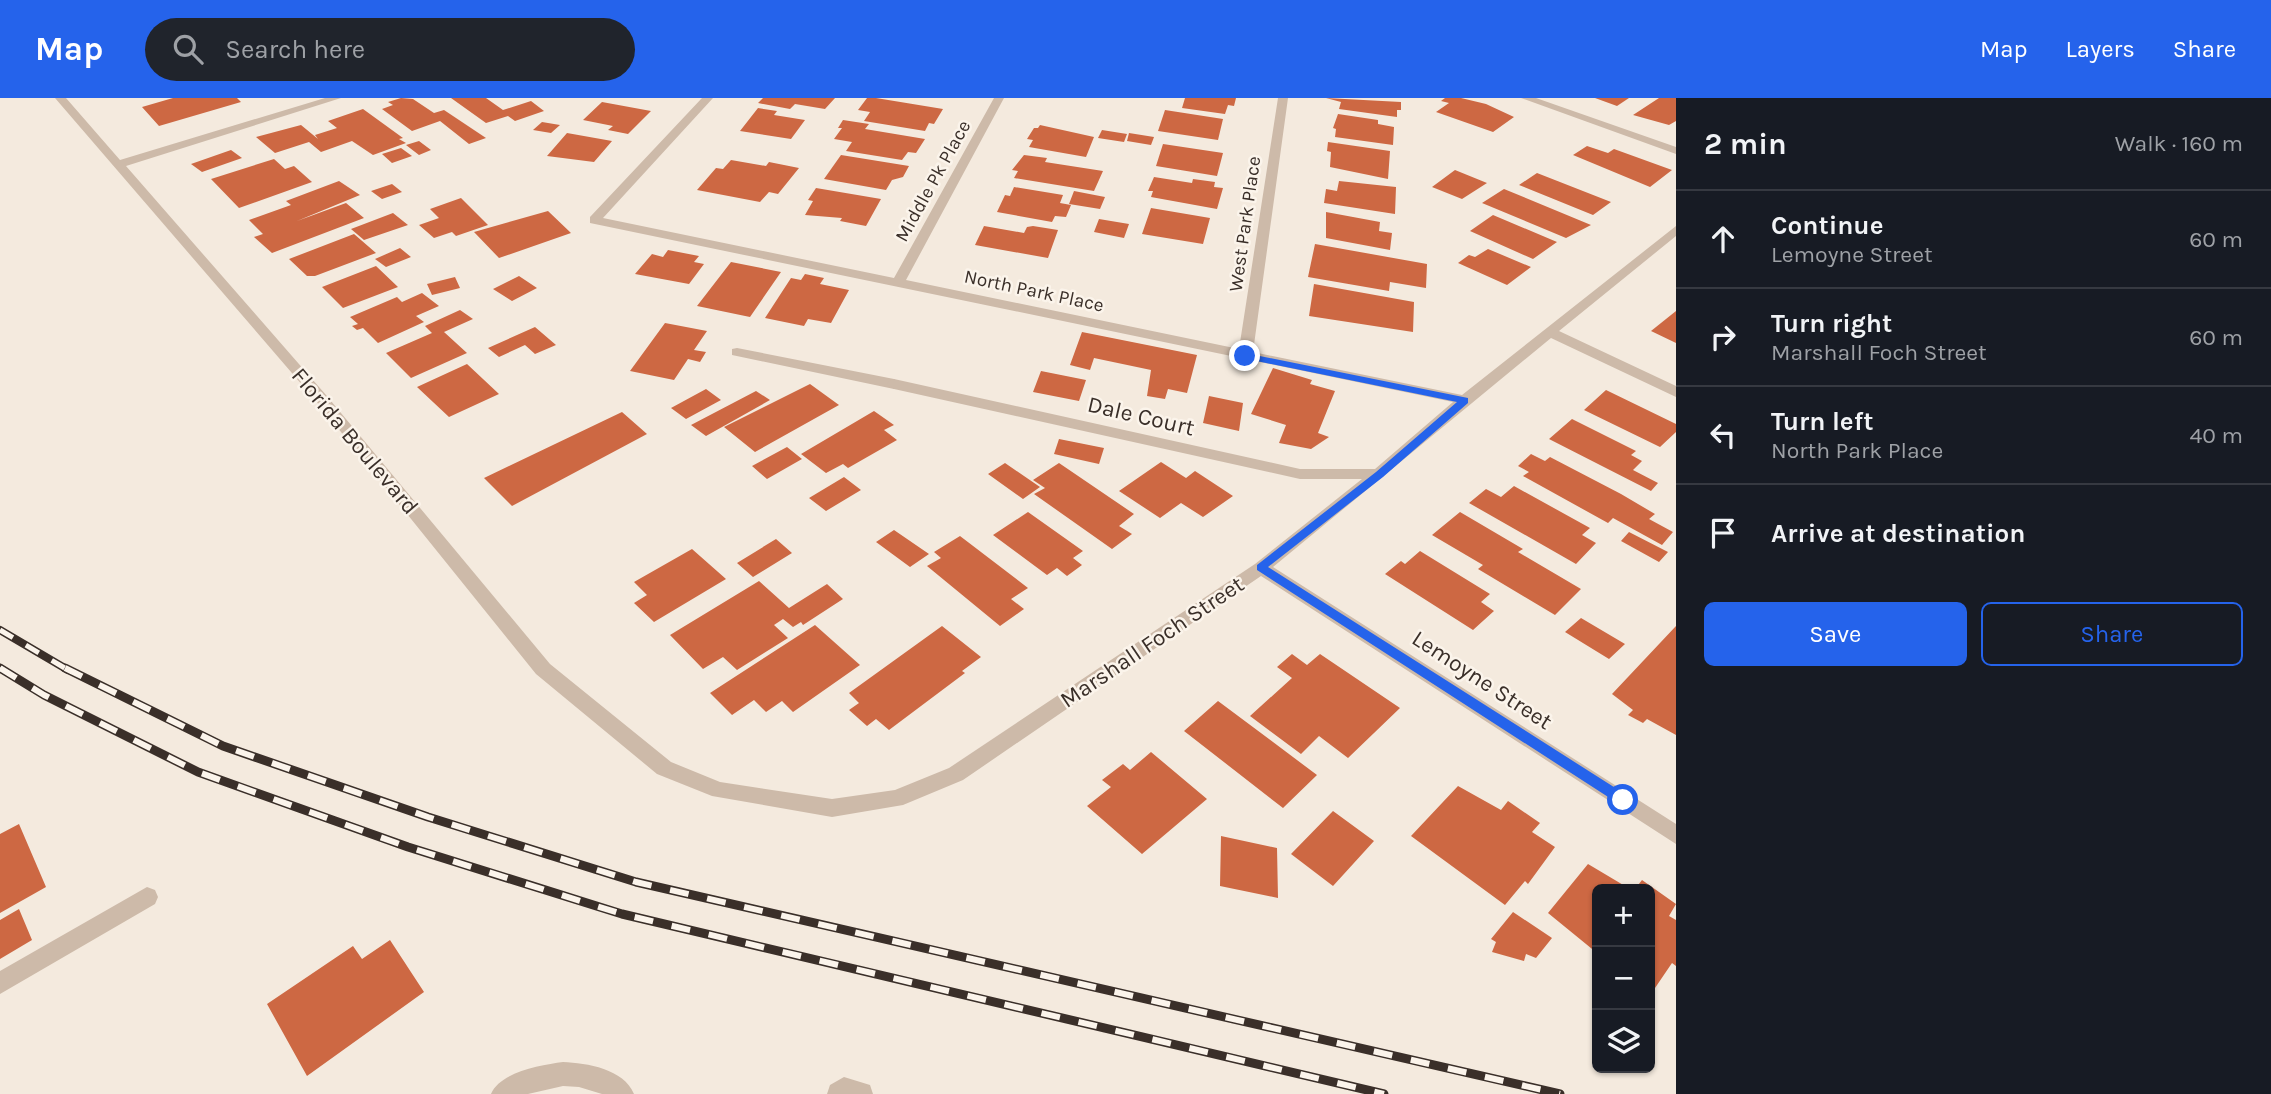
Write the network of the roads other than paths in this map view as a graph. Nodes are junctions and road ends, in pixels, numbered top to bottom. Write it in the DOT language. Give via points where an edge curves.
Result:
graph roads {
  1 [pos="61,98"];
  2 [pos="336,98"];
  3 [pos="708,98"];
  4 [pos="999,98"];
  5 [pos="1283,98"];
  6 [pos="1526,98"];
  7 [pos="1676,151"];
  8 [pos="120,164"];
  9 [pos="1676,230"];
  10 [pos="898,281"];
  11 [pos="1551,333"];
  12 [pos="737,352"];
  13 [pos="1245,356"];
  14 [pos="1676,392"];
  15 [pos="1465,400"];
  16 [pos="1379,474"];
  17 [pos="1261,568"];
  18 [pos="664,768"];
  19 [pos="1676,835"];
  20 [pos="147,897"];
  21 [pos="0,983"];
  22 [pos="503,1094"];
  23 [pos="622,1094"];
  24 [pos="839,1094"];
  25 [pos="861,1094"];
  1 -- 8 [label="street, Florida Boulevard"];
  2 -- 8 [label="street"];
  3 -- 10 [label="street, North Park Place" via="594,220"];
  4 -- 10 [label="street, Middle Pk Place"];
  5 -- 13 [label="street, West Park Place"];
  6 -- 7 [label="street"];
  8 -- 18 [label="street, Florida Boulevard" via="321,398 543,669"];
  9 -- 11 [label="street, Marshall Foch Street"];
  10 -- 13 [label="street, North Park Place"];
  11 -- 14 [label="street"];
  11 -- 15 [label="street, Marshall Foch Street"];
  12 -- 16 [label="street, Dale Court" via="1300,474"];
  13 -- 15 [label="street, North Park Place"];
  15 -- 16 [label="street, Marshall Foch Street"];
  16 -- 17 [label="street, Marshall Foch Street"];
  17 -- 18 [label="street, Marshall Foch Street" via="956,774 896,799 832,808 719,790"];
  17 -- 19 [label="street, Lemoyne Street"];
  20 -- 21 [label="street"];
  22 -- 23 [label="street" via="530,1079 574,1073 610,1083"];
  24 -- 25 [label="street" via="844,1089"];
}
